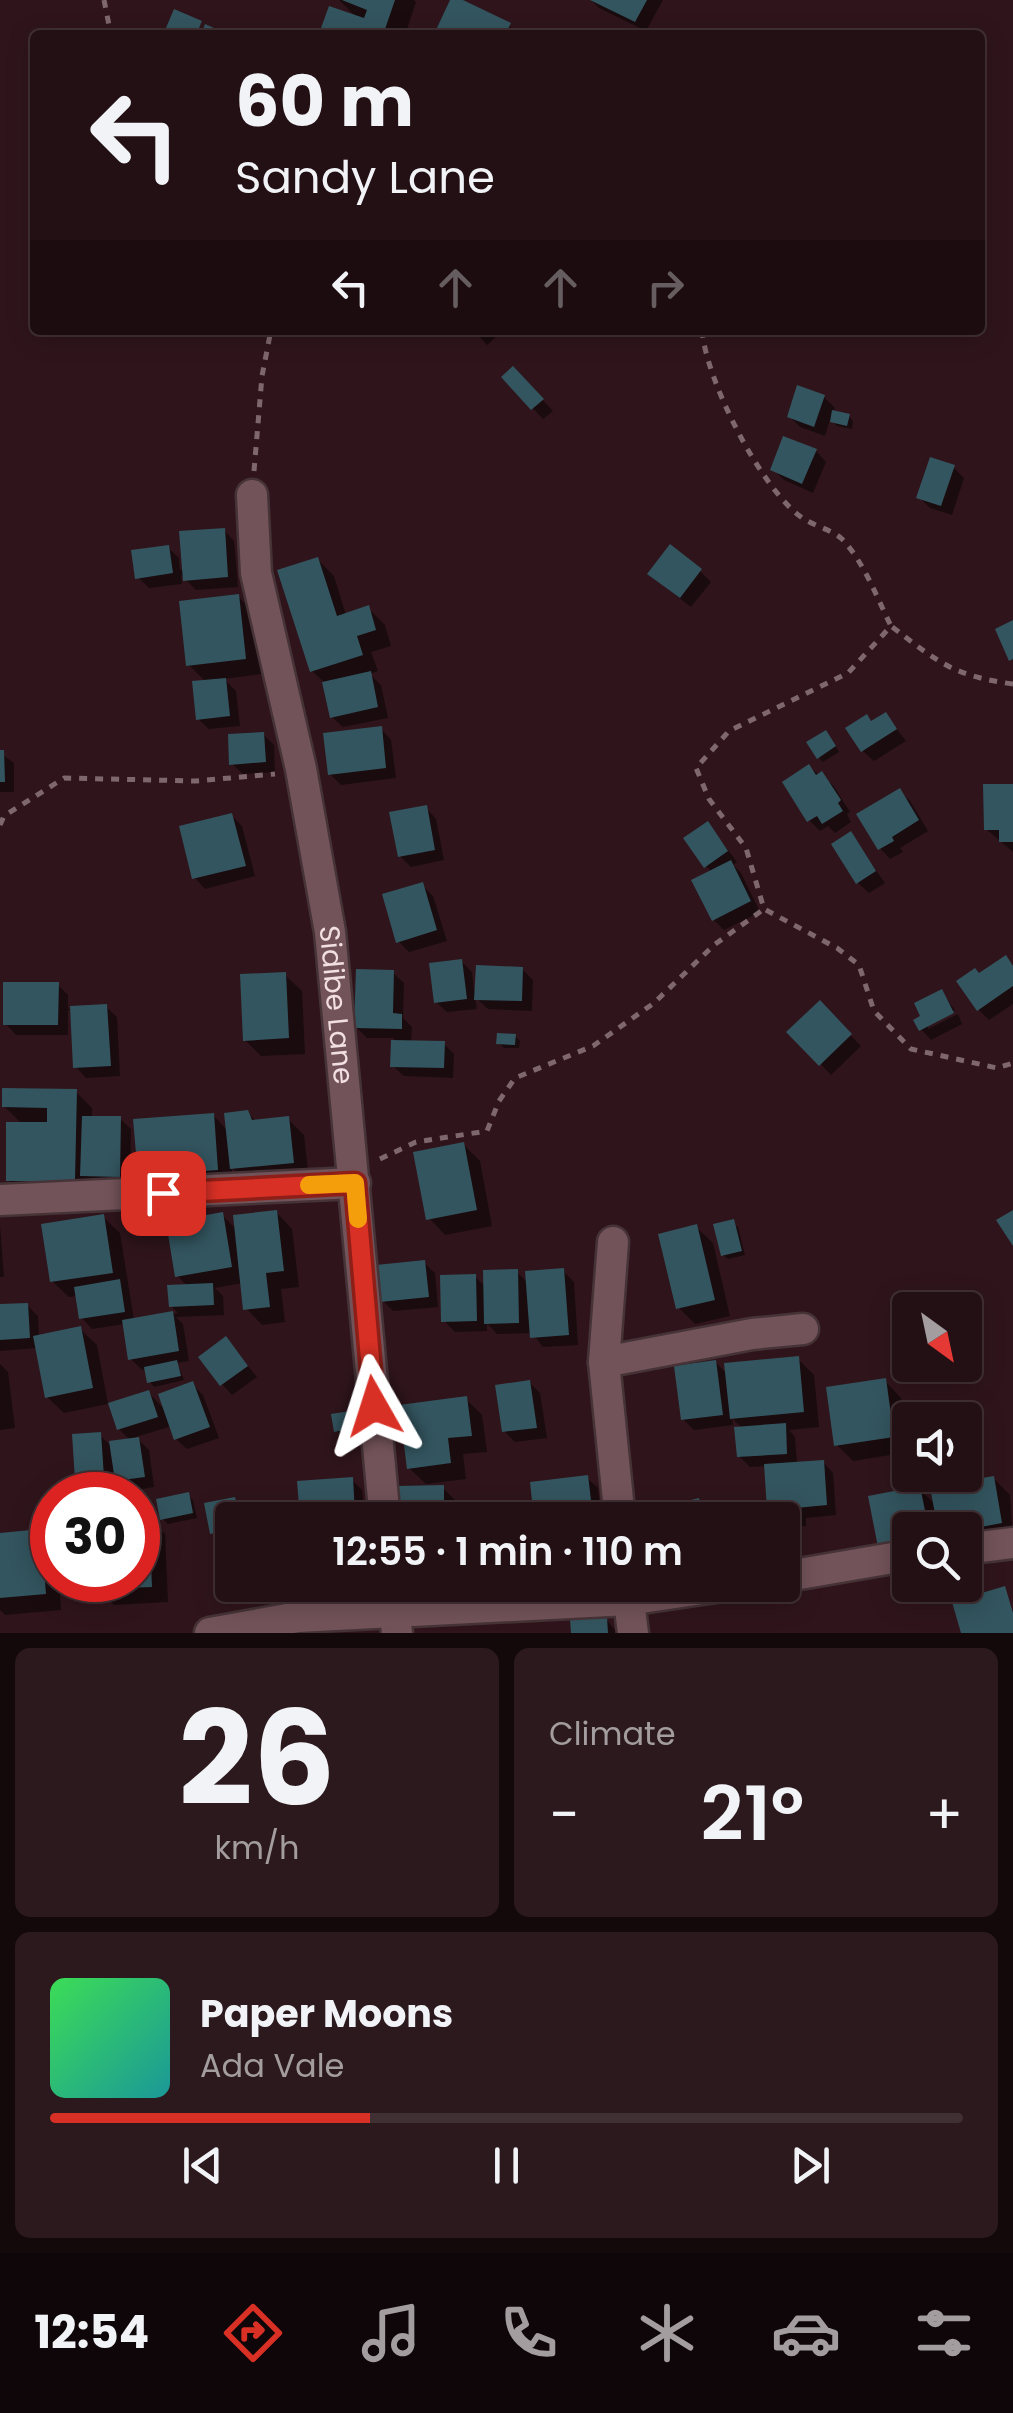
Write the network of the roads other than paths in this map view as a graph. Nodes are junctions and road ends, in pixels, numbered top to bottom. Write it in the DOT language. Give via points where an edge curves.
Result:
graph roads {
  1 [pos="252,495"];
  2 [pos="355,1183"];
  3 [pos="0,1200"];
  4 [pos="613,1242"];
  5 [pos="803,1329"];
  6 [pos="604,1362"];
  7 [pos="383,1502"];
  8 [pos="618,1502"];
  9 [pos="1013,1543"];
  10 [pos="982,1547"];
  11 [pos="892,1559"];
  12 [pos="800,1574"];
  13 [pos="505,1602"];
  14 [pos="629,1602"];
  15 [pos="395,1611"];
  16 [pos="210,1633"];
  17 [pos="633,1633"];
  1 -- 2 [label="street, Sidibe Lane" via="256,573 302,769 330,932"];
  2 -- 3 [label="street"];
  2 -- 7 [label="street, Sidibe Lane"];
  4 -- 6 [label="street"];
  5 -- 6 [label="street"];
  6 -- 8 [label="street"];
  9 -- 10 [label="street"];
  11 -- 12 [label="street"];
  13 -- 15 [label="street"];
  14 -- 17 [label="street"];
  15 -- 16 [label="street" via="298,1617"];
}
